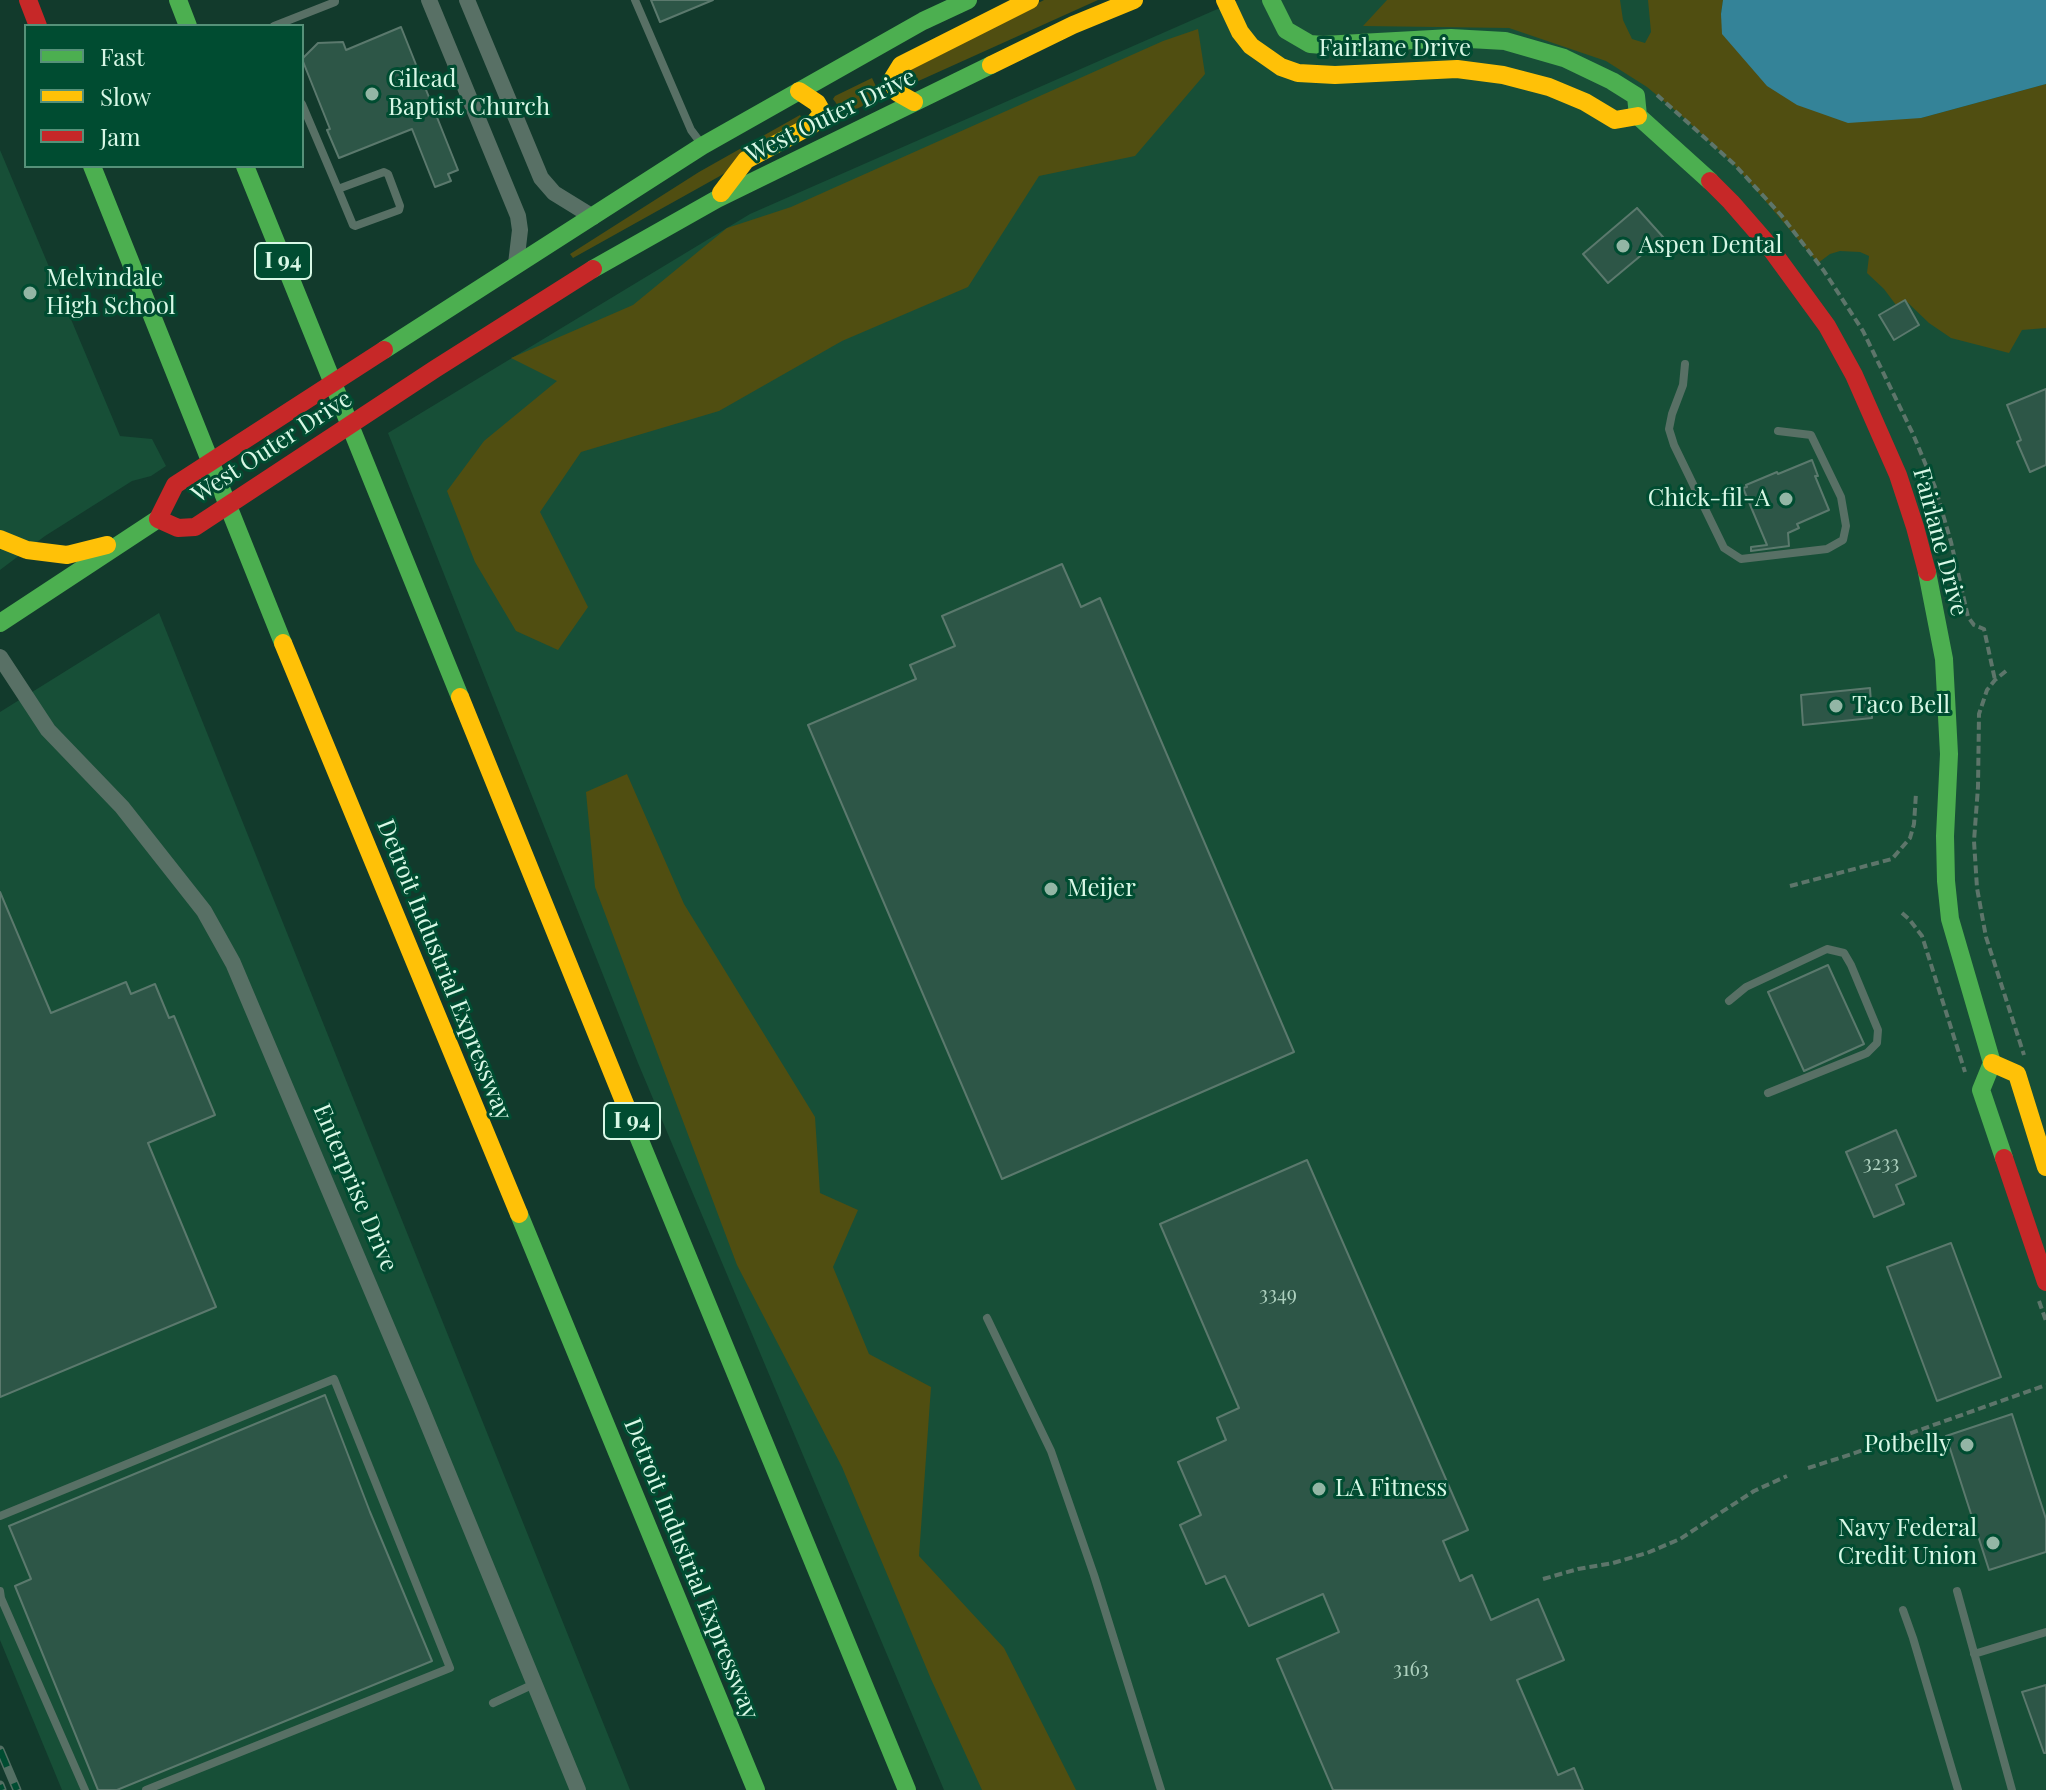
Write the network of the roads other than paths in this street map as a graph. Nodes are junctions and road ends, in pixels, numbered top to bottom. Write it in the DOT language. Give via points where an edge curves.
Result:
graph roads {
  1 [pos="28,0"];
  2 [pos="178,0"];
  3 [pos="429,0"];
  4 [pos="467,0"];
  5 [pos="635,0"];
  6 [pos="1030,0"];
  7 [pos="1134,0"];
  8 [pos="1225,0"];
  9 [pos="1271,0"];
  10 [pos="336,1"];
  11 [pos="963,1"];
  12 [pos="934,7"];
  13 [pos="37,24"];
  14 [pos="187,24"];
  15 [pos="279,24"];
  16 [pos="799,91"];
  17 [pos="914,102"];
  18 [pos="304,109"];
  19 [pos="1638,116"];
  20 [pos="702,146"];
  21 [pos="93,168"];
  22 [pos="246,168"];
  23 [pos="338,189"];
  24 [pos="717,199"];
  25 [pos="593,217"];
  26 [pos="516,264"];
  27 [pos="1685,364"];
  28 [pos="1778,431"];
  29 [pos="152,523"];
  30 [pos="0,539"];
  31 [pos="0,623"];
  32 [pos="0,657"];
  33 [pos="1729,1001"];
  34 [pos="1992,1063"];
  35 [pos="1768,1093"];
  36 [pos="2046,1167"];
  37 [pos="2046,1282"];
  38 [pos="987,1318"];
  39 [pos="0,1516"];
  40 [pos="0,1591"];
  41 [pos="1957,1591"];
  42 [pos="1903,1610"];
  43 [pos="2046,1632"];
  44 [pos="1974,1654"];
  45 [pos="534,1684"];
  46 [pos="493,1703"];
  47 [pos="85,1790"];
  48 [pos="146,1790"];
  49 [pos="578,1790"];
  50 [pos="756,1790"];
  51 [pos="907,1790"];
  52 [pos="1161,1790"];
  53 [pos="1958,1790"];
  54 [pos="2012,1790"];
  1 -- 13 [label="main road"];
  2 -- 14 [label="main road"];
  3 -- 26 [label="street" via="518,216"];
  4 -- 25 [label="street" via="541,178 554,193"];
  5 -- 20 [label="lane"];
  6 -- 17 [label="main road" via="901,65 894,86"];
  7 -- 17 [label="main road, West Outer Drive"];
  8 -- 19 [label="main road, Fairlane Drive" via="1251,46 1298,73 1457,69 1549,87 1615,120"];
  9 -- 19 [label="main road, Fairlane Drive" via="1286,30 1310,44 1491,40 1564,58 1636,96"];
  10 -- 15 [label="lane"];
  11 -- 12 [label="main road, West Outer Drive"];
  12 -- 16 [label="main road, West Outer Drive"];
  16 -- 20 [label="main road, West Outer Drive"];
  16 -- 24 [label="main road" via="817,103 820,116 746,160"];
  17 -- 24 [label="main road, West Outer Drive"];
  18 -- 23 [label="lane"];
  19 -- 34 [label="main road, Fairlane Drive" via="1731,202 1797,283 1854,375 1898,475 1932,592 1944,659 1950,919"];
  20 -- 25 [label="main road, West Outer Drive"];
  21 -- 50 [label="main road, Detroit Industrial Expressway" via="236,529"];
  22 -- 51 [label="main road, I 94"];
  23 -- 23 [label="lane" via="355,226 399,210 384,172"];
  24 -- 29 [label="main road, West Outer Drive" via="584,274 195,527"];
  25 -- 26 [label="main road, West Outer Drive"];
  26 -- 29 [label="main road, West Outer Drive" via="175,485"];
  27 -- 28 [label="lane" via="1669,429 1724,548 1741,559 1827,549 1843,540 1841,497 1811,435"];
  29 -- 30 [label="main road" via="113,543 67,555 27,550"];
  29 -- 31 [label="main road"];
  32 -- 45 [label="street, Enterprise Drive" via="48,730 122,807 218,933"];
  33 -- 35 [label="lane" via="1746,987 1827,949 1844,953 1851,965 1878,1030 1877,1043 1867,1053"];
  34 -- 36 [label="main road" via="2017,1074"];
  34 -- 37 [label="main road, Fairlane Drive" via="1981,1090"];
  38 -- 52 [label="lane" via="1051,1451"];
  39 -- 48 [label="lane" via="334,1379 450,1668"];
  40 -- 47 [label="lane"];
  41 -- 44 [label="lane"];
  42 -- 53 [label="lane"];
  43 -- 44 [label="lane"];
  44 -- 54 [label="lane"];
  45 -- 46 [label="lane"];
  45 -- 49 [label="street, Enterprise Drive"];
}
